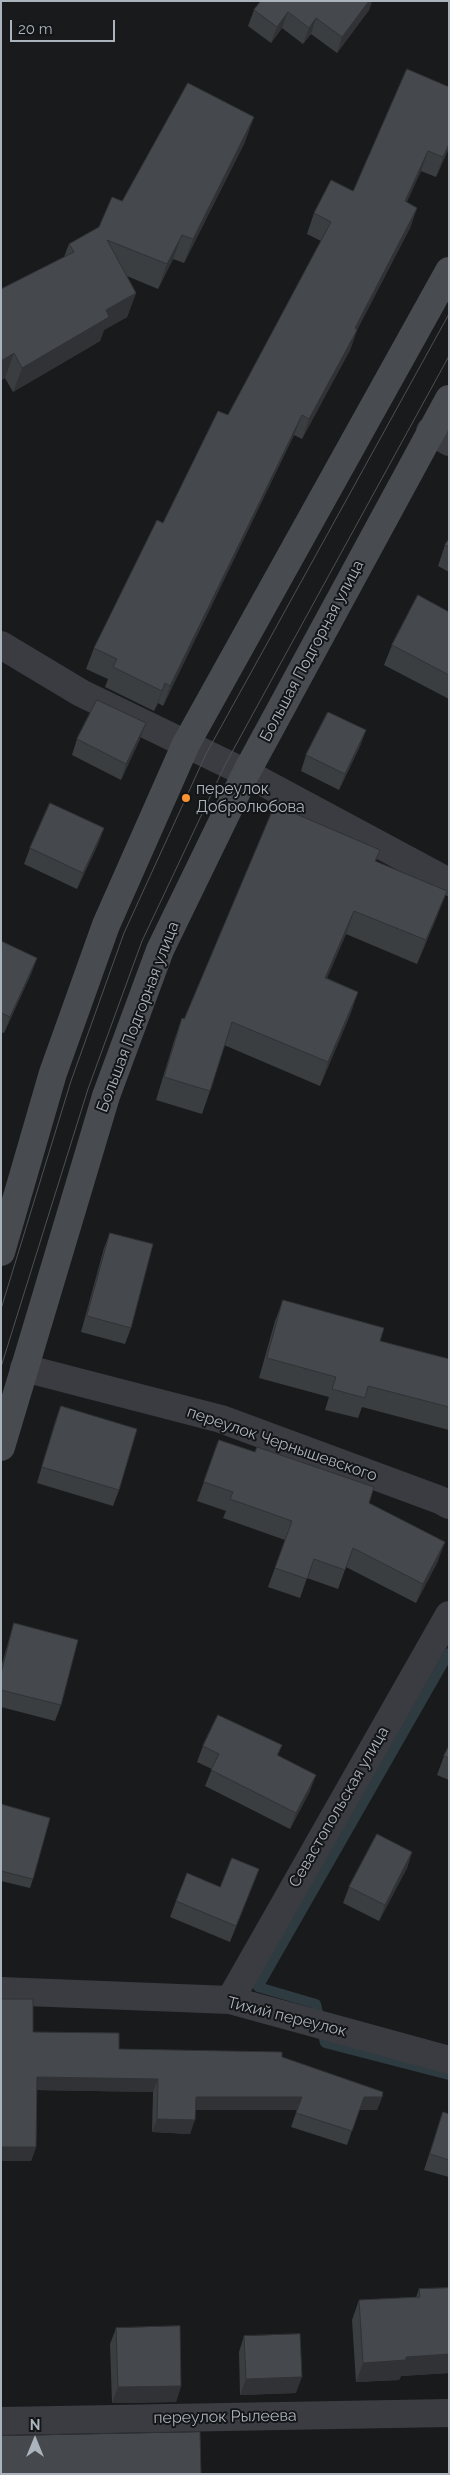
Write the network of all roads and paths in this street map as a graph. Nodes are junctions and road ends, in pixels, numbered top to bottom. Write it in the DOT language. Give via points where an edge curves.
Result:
graph roads {
  1 [pos="449,271"];
  2 [pos="449,399"];
  3 [pos="439,437"];
  4 [pos="1,645"];
  5 [pos="186,744"];
  6 [pos="246,773"];
  7 [pos="449,882"];
  8 [pos="1,1252"];
  9 [pos="24,1368"];
  10 [pos="1,1447"];
  11 [pos="449,1505"];
  12 [pos="449,1614"];
  13 [pos="1,1991"];
  14 [pos="230,2000"];
  15 [pos="449,2060"];
  16 [pos="449,2413"];
  17 [pos="1,2421"];
  1 -- 5 [label="main road"];
  2 -- 3 [label="main road, Большая Подгорная улица"];
  3 -- 6 [label="main road, Большая Подгорная улица"];
  4 -- 5 [label="street" via="81,693"];
  5 -- 6 [label="street"];
  5 -- 8 [label="main road" via="106,924 53,1073"];
  6 -- 7 [label="street"];
  6 -- 9 [label="main road, Большая Подгорная улица" via="157,959 106,1096"];
  9 -- 10 [label="main road, Большая Подгорная улица"];
  9 -- 11 [label="street, переулок Чернышевского" via="220,1419"];
  12 -- 14 [label="street, Севастопольская улица"];
  13 -- 14 [label="street, Тихий переулок"];
  14 -- 15 [label="street, Тихий переулок"];
  16 -- 17 [label="street, переулок Рылеева"];
}
